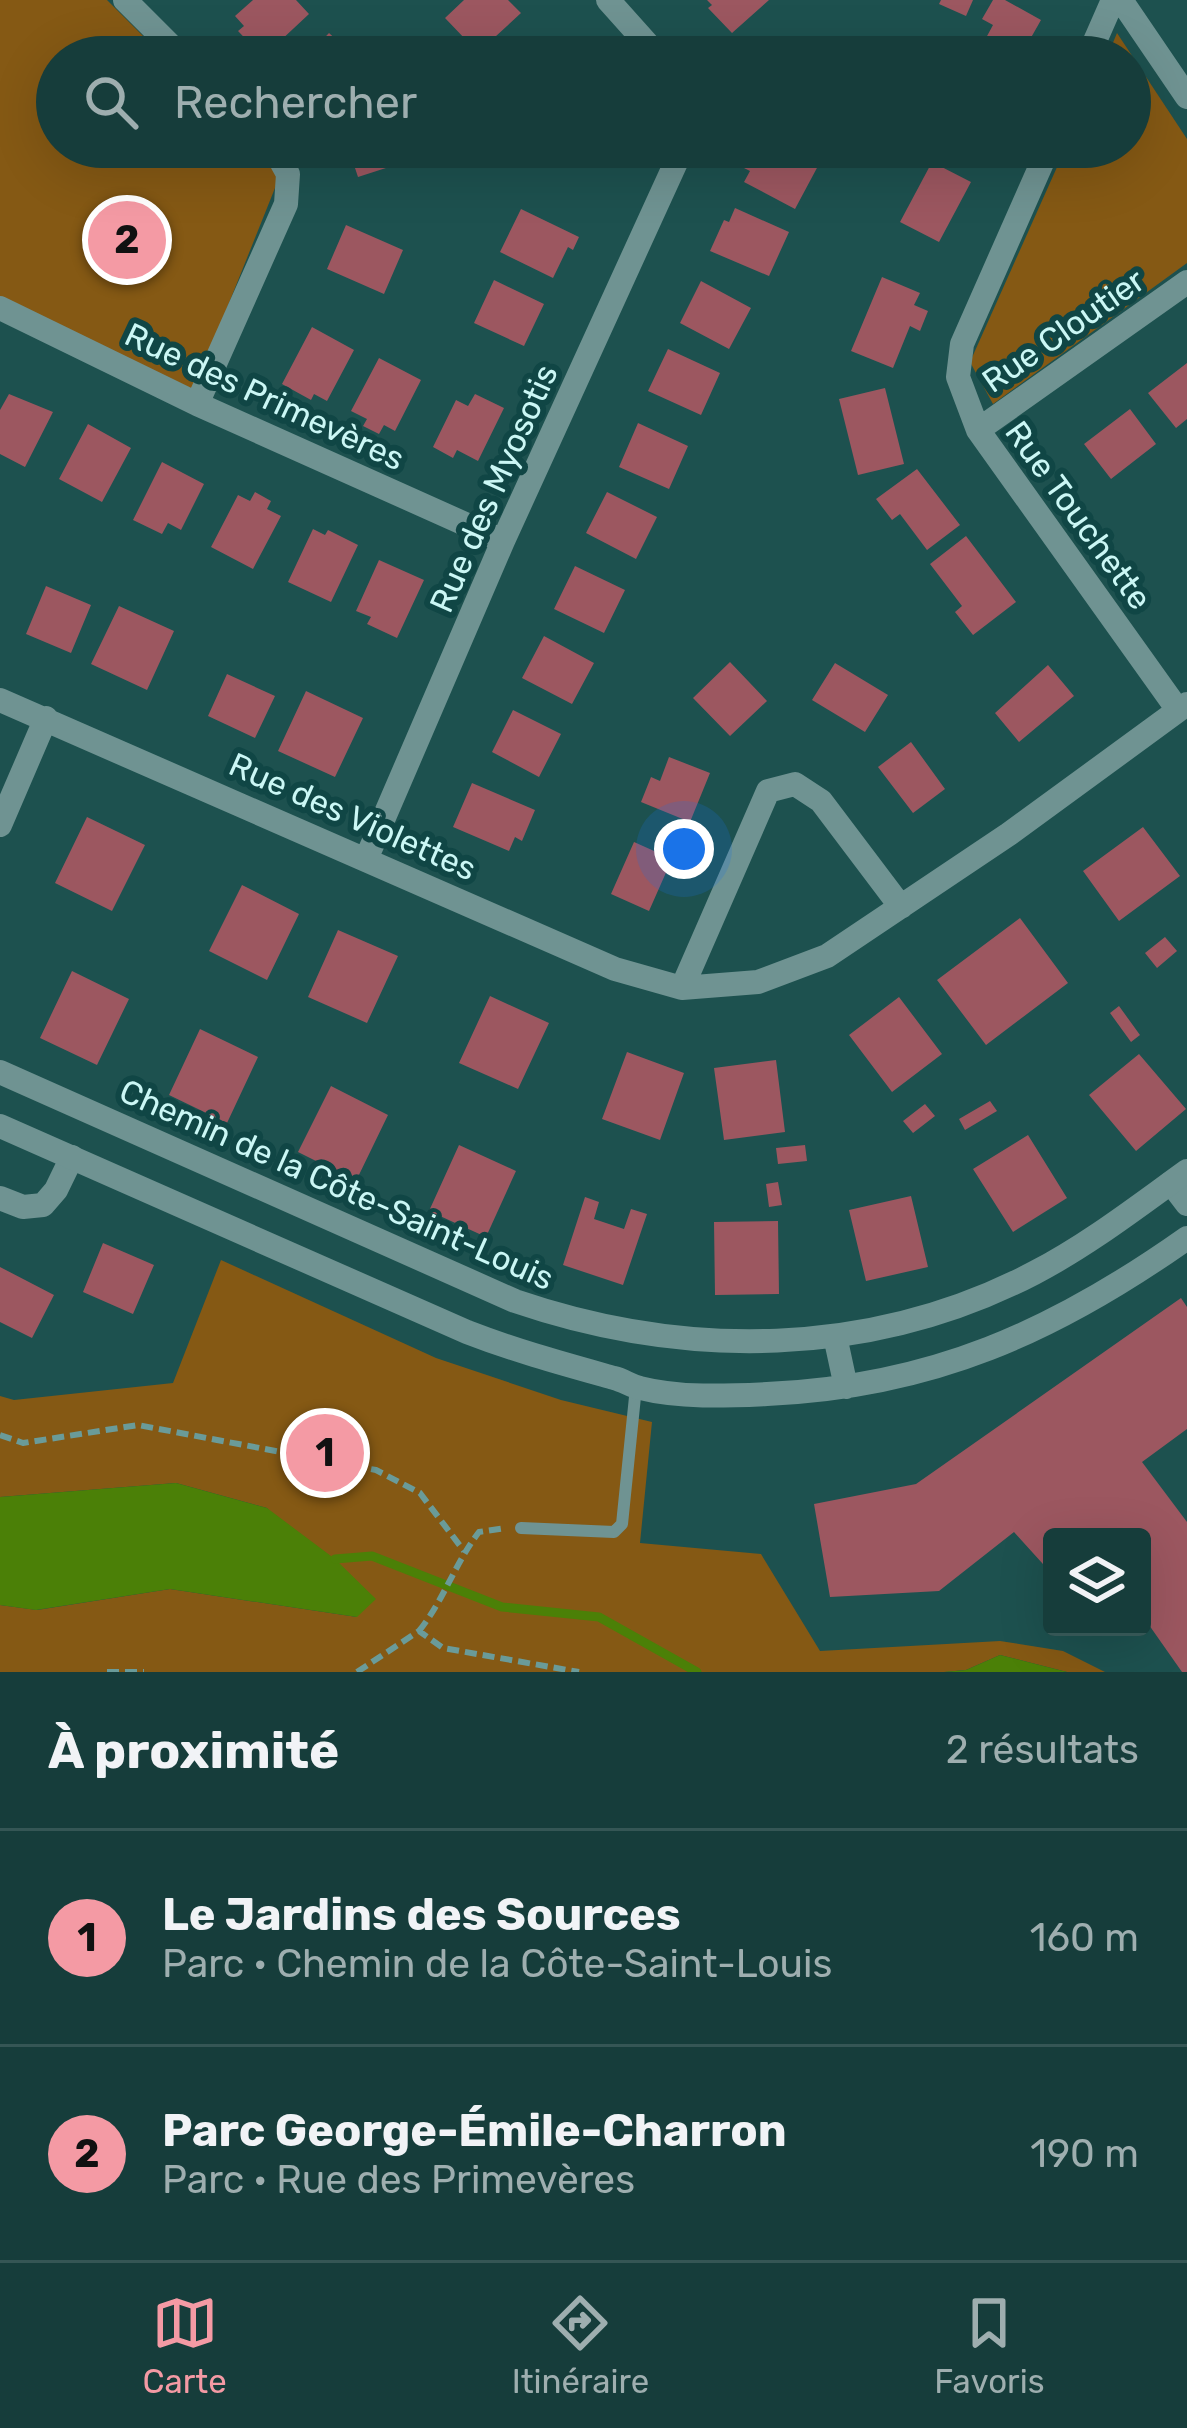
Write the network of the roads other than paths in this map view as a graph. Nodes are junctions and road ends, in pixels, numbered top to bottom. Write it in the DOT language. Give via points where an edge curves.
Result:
graph roads {
  1 [pos="125,0"];
  2 [pos="608,0"];
  3 [pos="1117,0"];
  4 [pos="161,36"];
  5 [pos="640,36"];
  6 [pos="1099,36"];
  7 [pos="1143,36"];
  8 [pos="1151,47"];
  9 [pos="1187,97"];
  10 [pos="285,168"];
  11 [pos="673,168"];
  12 [pos="1039,168"];
  13 [pos="1187,282"];
  14 [pos="0,308"];
  15 [pos="197,404"];
  16 [pos="978,430"];
  17 [pos="503,541"];
  18 [pos="0,700"];
  19 [pos="1183,707"];
  20 [pos="46,718"];
  21 [pos="0,825"];
  22 [pos="367,857"];
  23 [pos="901,907"];
  24 [pos="682,988"];
  25 [pos="0,1072"];
  26 [pos="0,1126"];
  27 [pos="72,1157"];
  28 [pos="1179,1177"];
  29 [pos="0,1198"];
  30 [pos="1187,1204"];
  31 [pos="1187,1238"];
  32 [pos="835,1336"];
  33 [pos="636,1387"];
  34 [pos="846,1387"];
  35 [pos="521,1528"];
  1 -- 4 [label="street"];
  2 -- 5 [label="street"];
  3 -- 6 [label="street"];
  3 -- 7 [label="street"];
  8 -- 9 [label="street"];
  10 -- 15 [label="street" via="286,204"];
  11 -- 17 [label="street, Rue des Myosotis"];
  12 -- 16 [label="street, Rue Touchette" via="962,344 958,377"];
  13 -- 16 [label="street, Rue Cloutier"];
  14 -- 15 [label="street, Rue des Primevères"];
  15 -- 17 [label="street, Rue des Primevères"];
  16 -- 19 [label="street, Rue Touchette"];
  17 -- 22 [label="street, Rue des Myosotis"];
  18 -- 20 [label="street, Rue des Violettes"];
  19 -- 23 [label="street, Rue des Violettes"];
  20 -- 21 [label="street"];
  20 -- 22 [label="street, Rue des Violettes"];
  22 -- 24 [label="street, Rue des Violettes" via="615,969"];
  23 -- 24 [label="street, Rue des Violettes" via="827,956 758,982"];
  23 -- 24 [label="street" via="821,802 795,784 768,791"];
  25 -- 32 [label="street, Chemin de la Côte-Saint-Louis" via="554,1315 690,1341"];
  26 -- 27 [label="street"];
  27 -- 29 [label="street" via="44,1205 22,1208"];
  27 -- 33 [label="street" via="466,1332"];
  28 -- 30 [label="street"];
  28 -- 32 [label="street, Chemin de la Côte-Saint-Louis" via="1014,1282 918,1318"];
  31 -- 34 [label="street" via="1046,1326 936,1367"];
  32 -- 34 [label="street"];
  33 -- 34 [label="street" via="714,1395"];
  33 -- 35 [label="lane" via="622,1524 614,1532"];
}
